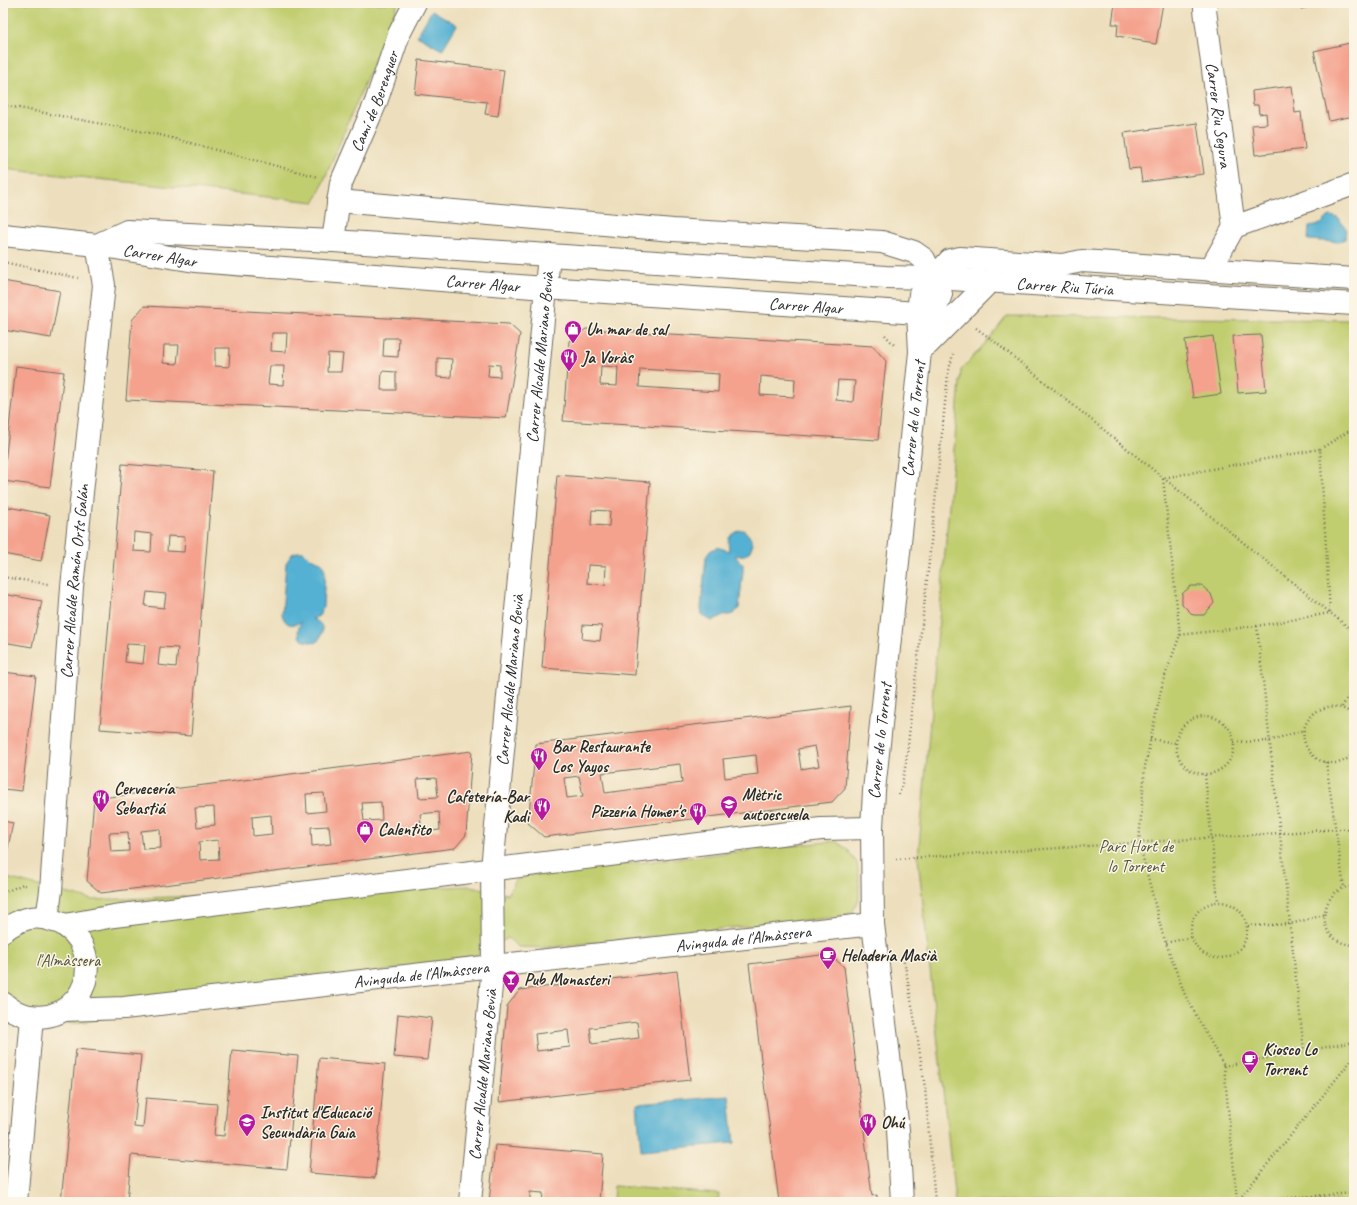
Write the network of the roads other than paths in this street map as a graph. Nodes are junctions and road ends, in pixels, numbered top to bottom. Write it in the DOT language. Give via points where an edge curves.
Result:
graph roads {
  1 [pos="415,3"];
  2 [pos="1205,3"];
  3 [pos="1354,184"];
  4 [pos="339,192"];
  5 [pos="1234,227"];
  6 [pos="3,236"];
  7 [pos="333,241"];
  8 [pos="97,246"];
  9 [pos="549,255"];
  10 [pos="1210,270"];
  11 [pos="896,277"];
  12 [pos="1354,279"];
  13 [pos="989,282"];
  14 [pos="924,286"];
  15 [pos="545,288"];
  16 [pos="1354,304"];
  17 [pos="920,352"];
  18 [pos="872,828"];
  19 [pos="492,869"];
  20 [pos="56,922"];
  21 [pos="873,924"];
  22 [pos="3,931"];
  23 [pos="493,966"];
  24 [pos="3,1003"];
  25 [pos="64,1010"];
  26 [pos="32,1017"];
  27 [pos="898,1130"];
  28 [pos="16,1202"];
  29 [pos="470,1202"];
  30 [pos="902,1202"];
  31 [pos="913,1202"];
  1 -- 4 [label="street, Camí de Berenguer" via="399,34 376,102"];
  2 -- 5 [label="street, Carrer Riu Segura"];
  3 -- 5 [label="street"];
  4 -- 7 [label="street"];
  4 -- 14 [label="street" via="673,230 882,242 914,252"];
  5 -- 10 [label="street"];
  6 -- 8 [label="street, Carrer Algar"];
  7 -- 8 [label="street, Carrer Algar" via="127,231"];
  7 -- 9 [label="street, Carrer Algar"];
  8 -- 15 [label="street, Carrer Algar" via="194,260"];
  8 -- 20 [label="street, Carrer Alcalde Ramón Orts Galán" via="104,285 72,587 51,891"];
  9 -- 11 [label="street, Carrer Algar"];
  9 -- 15 [label="street, Carrer Alcalde Mariano Bevià"];
  10 -- 12 [label="street, Carrer Riu Túria"];
  10 -- 14 [label="street, Carrer Riu Túria" via="1082,261 1064,256 951,247"];
  11 -- 14 [label="street, Carrer Algar"];
  11 -- 14 [label="street, Carrer de lo Torrent"];
  13 -- 14 [label="street, Carrer Riu Túria"];
  13 -- 16 [label="street, Carrer Riu Túria"];
  13 -- 17 [label="street, Carrer de lo Torrent"];
  14 -- 15 [label="street, Carrer Algar"];
  14 -- 17 [label="street, Carrer de lo Torrent"];
  14 -- 17 [label="street, Carrer de lo Torrent" via="941,294"];
  15 -- 19 [label="street, Carrer Alcalde Mariano Bevià"];
  17 -- 18 [label="street, Carrer de lo Torrent"];
  18 -- 19 [label="street" via="821,829"];
  18 -- 21 [label="street, Carrer de lo Torrent"];
  19 -- 20 [label="street"];
  19 -- 23 [label="street, Carrer Alcalde Mariano Bevià"];
  20 -- 22 [label="street" via="31,917 15,922"];
  20 -- 25 [label="street" via="78,937 85,951 87,968 84,984 76,999"];
  21 -- 23 [label="street, Avinguda de l'Almàssera"];
  21 -- 27 [label="street, Carrer de lo Torrent"];
  23 -- 25 [label="street, Avinguda de l'Almàssera" via="132,1007"];
  23 -- 29 [label="street, Carrer Alcalde Mariano Bevià"];
  24 -- 26 [label="street" via="11,1011"];
  25 -- 26 [label="street" via="49,1016"];
  26 -- 28 [label="street"];
  27 -- 30 [label="street, Carrer de lo Torrent"];
  27 -- 31 [label="street, Carrer de lo Torrent"];
}
